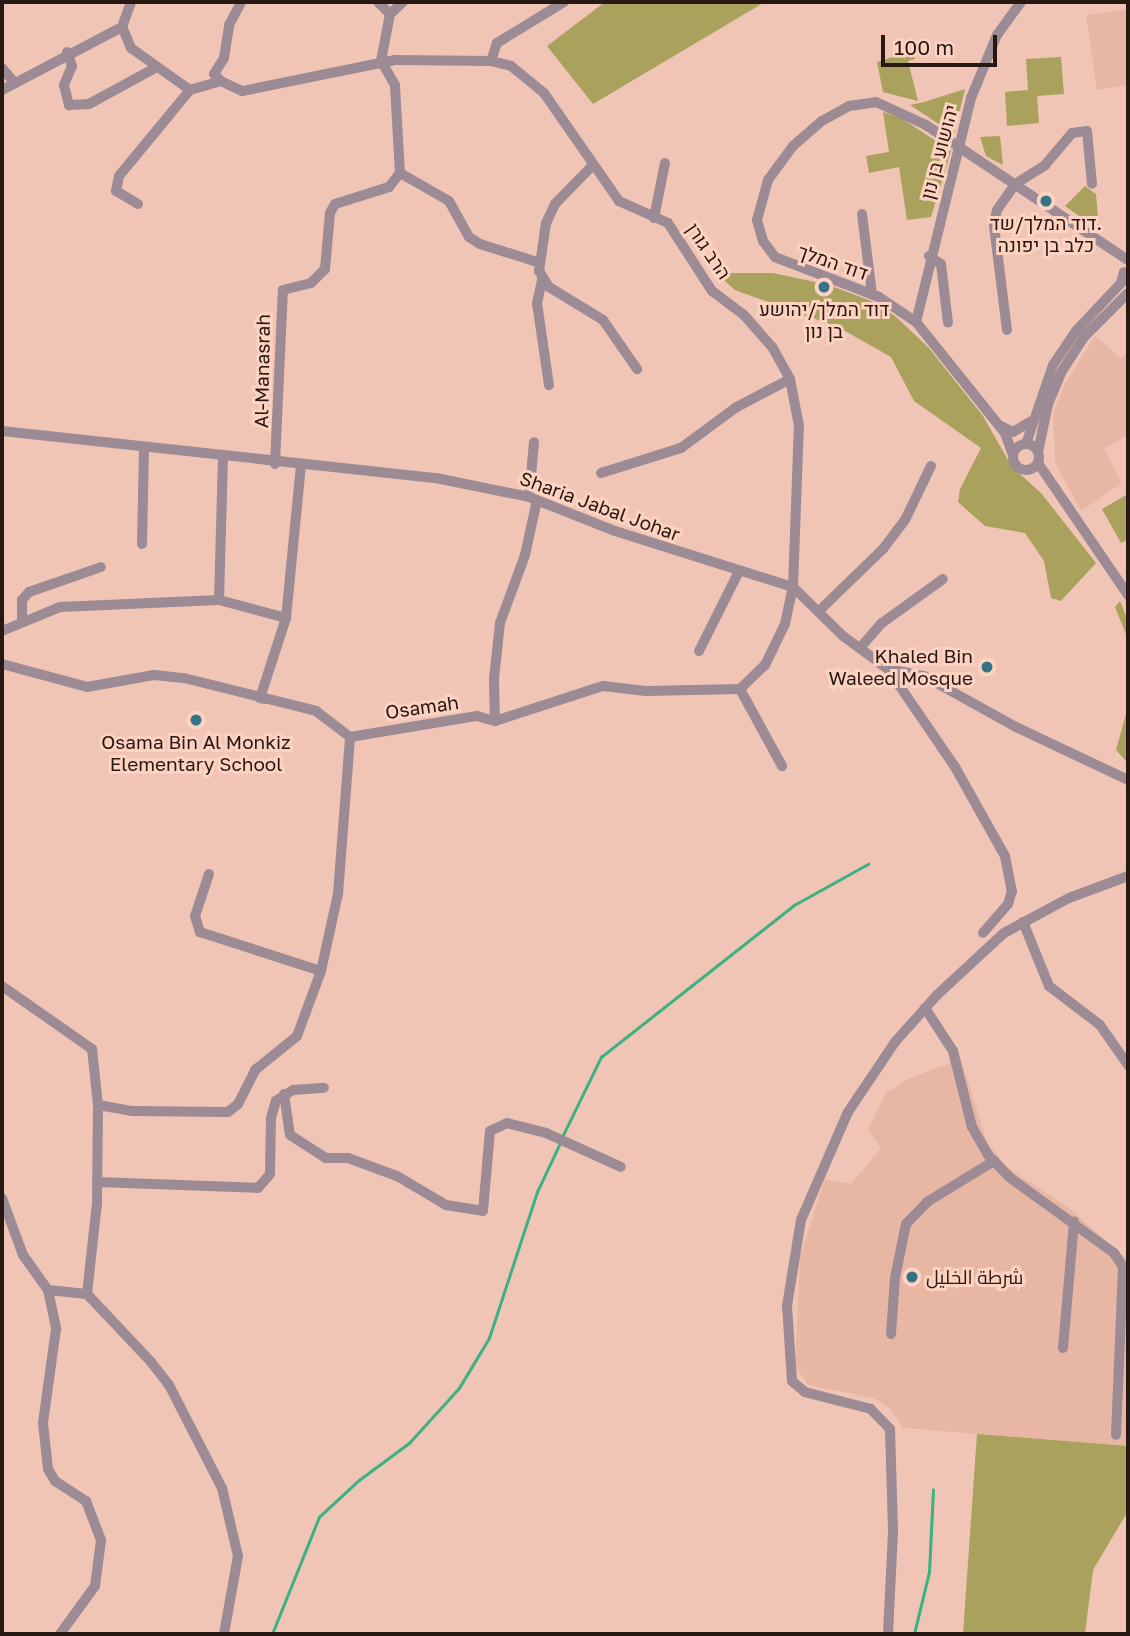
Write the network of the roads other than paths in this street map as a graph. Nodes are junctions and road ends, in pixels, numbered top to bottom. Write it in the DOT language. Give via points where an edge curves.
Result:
graph roads {
  1 [pos="131,2"];
  2 [pos="241,2"];
  3 [pos="379,2"];
  4 [pos="402,2"];
  5 [pos="564,2"];
  6 [pos="1021,2"];
  7 [pos="390,14"];
  8 [pos="122,27"];
  9 [pos="67,52"];
  10 [pos="381,61"];
  11 [pos="491,61"];
  12 [pos="2,68"];
  13 [pos="155,68"];
  14 [pos="13,81"];
  15 [pos="221,81"];
  16 [pos="2,90"];
  17 [pos="190,90"];
  18 [pos="959,148"];
  19 [pos="665,163"];
  20 [pos="591,167"];
  21 [pos="400,173"];
  22 [pos="1015,184"];
  23 [pos="1092,184"];
  24 [pos="138,204"];
  25 [pos="862,214"];
  26 [pos="654,218"];
  27 [pos="929,256"];
  28 [pos="537,262"];
  29 [pos="1127,265"];
  30 [pos="542,280"];
  31 [pos="1128,284"];
  32 [pos="1128,293"];
  33 [pos="872,294"];
  34 [pos="916,322"];
  35 [pos="948,323"];
  36 [pos="1007,330"];
  37 [pos="637,369"];
  38 [pos="790,379"];
  39 [pos="549,385"];
  40 [pos="1034,415"];
  41 [pos="1002,429"];
  42 [pos="2,432"];
  43 [pos="534,442"];
  44 [pos="1024,445"];
  45 [pos="144,450"];
  46 [pos="1013,455"];
  47 [pos="1038,457"];
  48 [pos="223,458"];
  49 [pos="275,464"];
  50 [pos="300,464"];
  51 [pos="931,466"];
  52 [pos="1027,470"];
  53 [pos="601,473"];
  54 [pos="1047,482"];
  55 [pos="533,499"];
  56 [pos="142,544"];
  57 [pos="101,567"];
  58 [pos="738,573"];
  59 [pos="943,579"];
  60 [pos="793,587"];
  61 [pos="1128,595"];
  62 [pos="219,600"];
  63 [pos="820,610"];
  64 [pos="286,618"];
  65 [pos="22,620"];
  66 [pos="2,631"];
  67 [pos="860,648"];
  68 [pos="699,651"];
  69 [pos="2,664"];
  70 [pos="888,669"];
  71 [pos="740,689"];
  72 [pos="271,702"];
  73 [pos="495,721"];
  74 [pos="350,737"];
  75 [pos="782,766"];
  76 [pos="1128,780"];
  77 [pos="209,874"];
  78 [pos="1128,876"];
  79 [pos="1023,922"];
  80 [pos="983,933"];
  81 [pos="321,971"];
  82 [pos="2,986"];
  83 [pos="925,1008"];
  84 [pos="1128,1065"];
  85 [pos="324,1088"];
  86 [pos="284,1094"];
  87 [pos="98,1105"];
  88 [pos="994,1161"];
  89 [pos="621,1167"];
  90 [pos="97,1182"];
  91 [pos="2,1198"];
  92 [pos="1074,1221"];
  93 [pos="48,1290"];
  94 [pos="88,1294"];
  95 [pos="891,1334"];
  96 [pos="1063,1348"];
  97 [pos="1116,1435"];
  98 [pos="60,1634"];
  99 [pos="224,1634"];
  100 [pos="888,1634"];
  1 -- 8 [label="street"];
  2 -- 15 [label="street" via="229,25 224,58 214,74"];
  3 -- 7 [label="street"];
  4 -- 7 [label="street"];
  5 -- 11 [label="street" via="497,43"];
  6 -- 18 [label="street, יהושוע בן נון" via="988,54"];
  7 -- 10 [label="street"];
  8 -- 9 [label="street"];
  8 -- 13 [label="street" via="131,48"];
  9 -- 13 [label="street" via="72,66 64,85 69,105 89,104"];
  9 -- 14 [label="street"];
  10 -- 11 [label="street, הרב גורן"];
  10 -- 15 [label="street, הרב גורן" via="242,91"];
  10 -- 21 [label="street" via="396,85"];
  11 -- 20 [label="street, הרב גורן" via="511,66 544,93"];
  12 -- 14 [label="street"];
  13 -- 17 [label="street"];
  14 -- 16 [label="street"];
  15 -- 17 [label="street"];
  17 -- 24 [label="street" via="119,176 116,191"];
  18 -- 22 [label="street, דוד המלך"];
  18 -- 27 [label="street, יהושוע בן נון"];
  18 -- 33 [label="street, דוד המלך" via="902,111 876,102 859,103 807,133 768,180 757,220 763,241 775,257"];
  19 -- 26 [label="street"];
  20 -- 26 [label="street, הרב גורן" via="619,201"];
  20 -- 28 [label="street" via="555,204"];
  21 -- 28 [label="street" via="449,201 469,237"];
  21 -- 49 [label="street, Al-Manasrah" via="389,187 332,207 325,269 311,282 284,290"];
  22 -- 23 [label="street" via="1051,160 1067,136 1087,131"];
  22 -- 29 [label="street, דוד המלך"];
  22 -- 36 [label="street" via="997,210 994,225"];
  25 -- 33 [label="street"];
  26 -- 38 [label="street, הרב גורן" via="668,223 712,291 744,315 772,347"];
  27 -- 34 [label="street, יהושוע בן נון"];
  27 -- 35 [label="street" via="941,264"];
  28 -- 30 [label="street"];
  29 -- 31 [label="street"];
  29 -- 40 [label="street" via="1121,283 1060,354"];
  30 -- 37 [label="street" via="603,320"];
  30 -- 39 [label="street" via="537,303"];
  32 -- 47 [label="street" via="1084,337 1062,371 1048,404"];
  33 -- 34 [label="street, דוד המלך"];
  34 -- 41 [label="street, דוד המלך"];
  38 -- 53 [label="street" via="735,408 681,448"];
  38 -- 60 [label="street, הרב גורן" via="799,426"];
  40 -- 41 [label="street" via="1027,427"];
  40 -- 44 [label="street"];
  41 -- 44 [label="street, דוד המלך"];
  41 -- 46 [label="street, דוד המלך"];
  42 -- 45 [label="street, Sharia Jabal Johar"];
  43 -- 55 [label="street"];
  44 -- 46 [label="street"];
  44 -- 47 [label="street, דוד המלך"];
  45 -- 48 [label="street, Sharia Jabal Johar"];
  45 -- 56 [label="street"];
  46 -- 52 [label="street" via="1016,466"];
  47 -- 52 [label="street"];
  47 -- 54 [label="street"];
  48 -- 49 [label="street, Sharia Jabal Johar"];
  48 -- 62 [label="street"];
  49 -- 50 [label="street, Sharia Jabal Johar"];
  50 -- 55 [label="street, Sharia Jabal Johar" via="475,483"];
  50 -- 64 [label="street"];
  51 -- 63 [label="street" via="905,520 883,549"];
  52 -- 54 [label="street"];
  54 -- 61 [label="street" via="1100,549"];
  55 -- 58 [label="street, Sharia Jabal Johar"];
  55 -- 73 [label="street" via="525,555 500,624"];
  57 -- 65 [label="street" via="29,592 22,600"];
  58 -- 60 [label="street, Sharia Jabal Johar"];
  58 -- 68 [label="street"];
  59 -- 67 [label="street" via="881,623"];
  60 -- 63 [label="street, Sharia Jabal Johar"];
  60 -- 71 [label="street" via="785,624 765,665"];
  62 -- 64 [label="street"];
  62 -- 65 [label="street" via="60,607"];
  63 -- 67 [label="street, Sharia Jabal Johar"];
  64 -- 72 [label="street" via="260,698"];
  65 -- 66 [label="street"];
  67 -- 70 [label="street, Sharia Jabal Johar"];
  69 -- 72 [label="street" via="87,687 144,676 174,676"];
  70 -- 76 [label="street, Sharia Jabal Johar" via="925,676 1016,727"];
  70 -- 80 [label="street" via="955,766 1005,856 1012,891 1008,904"];
  71 -- 73 [label="street, Osamah" via="646,691 603,686"];
  71 -- 75 [label="street"];
  72 -- 74 [label="street" via="316,710"];
  73 -- 74 [label="street, Osamah" via="477,716"];
  74 -- 81 [label="street" via="338,894"];
  77 -- 81 [label="street" via="195,916 200,932"];
  78 -- 79 [label="street" via="1069,898"];
  79 -- 83 [label="street" via="993,942"];
  79 -- 84 [label="street" via="1049,986 1100,1025"];
  81 -- 87 [label="street" via="297,1036 255,1070 231,1111 131,1111"];
  82 -- 87 [label="street" via="92,1049"];
  83 -- 88 [label="street" via="953,1051 972,1127"];
  83 -- 100 [label="street" via="870,1076 831,1143 801,1220 787,1306 788,1370 796,1387 859,1404 886,1420 890,1429 893,1530"];
  85 -- 86 [label="street"];
  86 -- 89 [label="street" via="290,1135 326,1158 348,1158 397,1176 446,1205 483,1211 490,1131 507,1123 546,1133"];
  86 -- 90 [label="street" via="272,1111 270,1174 261,1186 220,1189"];
  87 -- 90 [label="street"];
  88 -- 92 [label="street" via="1025,1189"];
  88 -- 95 [label="street" via="927,1202 906,1224 895,1278"];
  90 -- 94 [label="street"];
  91 -- 93 [label="street" via="23,1255"];
  92 -- 96 [label="street"];
  92 -- 97 [label="street" via="1114,1252 1123,1267"];
  93 -- 94 [label="street"];
  93 -- 98 [label="street" via="56,1329 43,1423 48,1469 55,1481 86,1501 102,1549 95,1587"];
  94 -- 99 [label="street" via="163,1377 222,1488 237,1556"];
}
